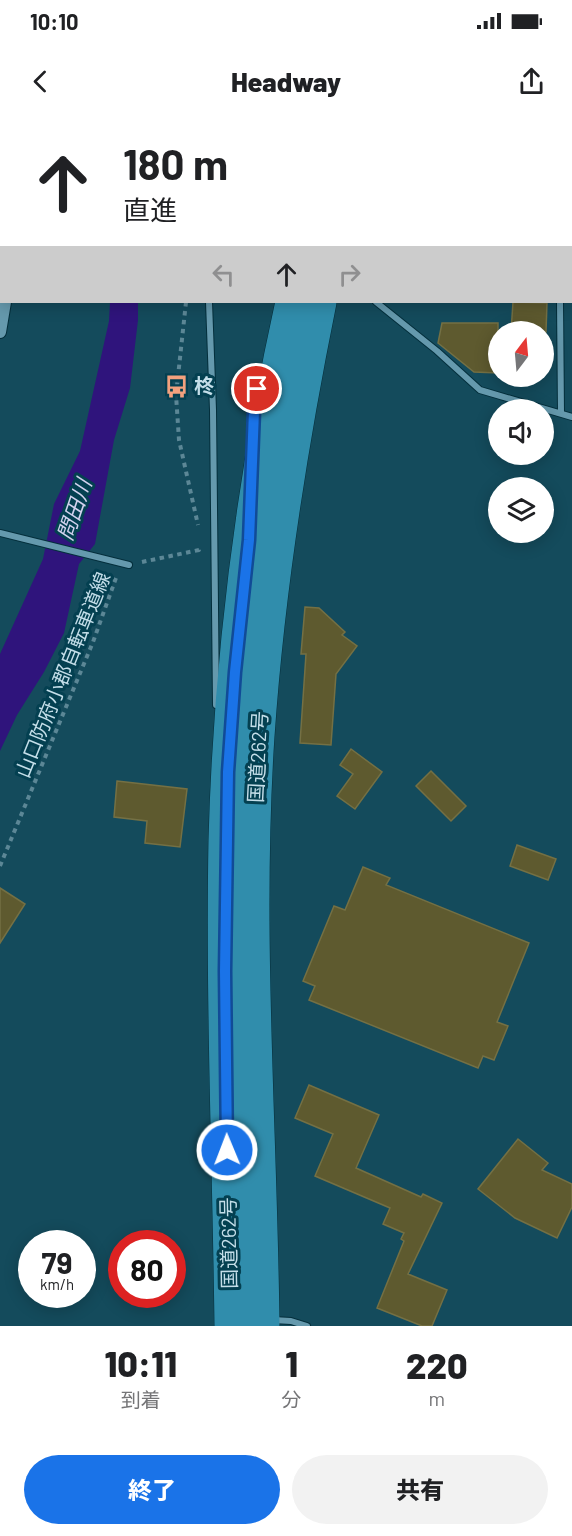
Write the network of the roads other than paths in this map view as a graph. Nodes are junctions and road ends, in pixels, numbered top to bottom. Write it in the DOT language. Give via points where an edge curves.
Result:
graph roads {
  1 [pos="5,303"];
  2 [pos="209,303"];
  3 [pos="270,303"];
  4 [pos="292,303"];
  5 [pos="320,303"];
  6 [pos="377,303"];
  7 [pos="560,303"];
  8 [pos="0,332"];
  9 [pos="561,413"];
  10 [pos="572,417"];
  11 [pos="0,533"];
  12 [pos="249,540"];
  13 [pos="129,565"];
  14 [pos="216,712"];
  15 [pos="218,806"];
  16 [pos="225,993"];
  17 [pos="247,1321"];
  18 [pos="307,1326"];
  1 -- 8 [label="street"];
  2 -- 14 [label="street"];
  3 -- 12 [label="highway" via="254,411"];
  4 -- 12 [label="highway, 国道262号"];
  5 -- 17 [label="highway, 国道262号" via="279,536 258,738"];
  6 -- 9 [label="street" via="480,390"];
  7 -- 9 [label="street"];
  9 -- 10 [label="street"];
  11 -- 13 [label="street"];
  12 -- 16 [label="highway, 国道262号" via="228,772"];
  15 -- 16 [label="street"];
  16 -- 17 [label="highway, 国道262号"];
  17 -- 18 [label="street" via="291,1321"];
}
